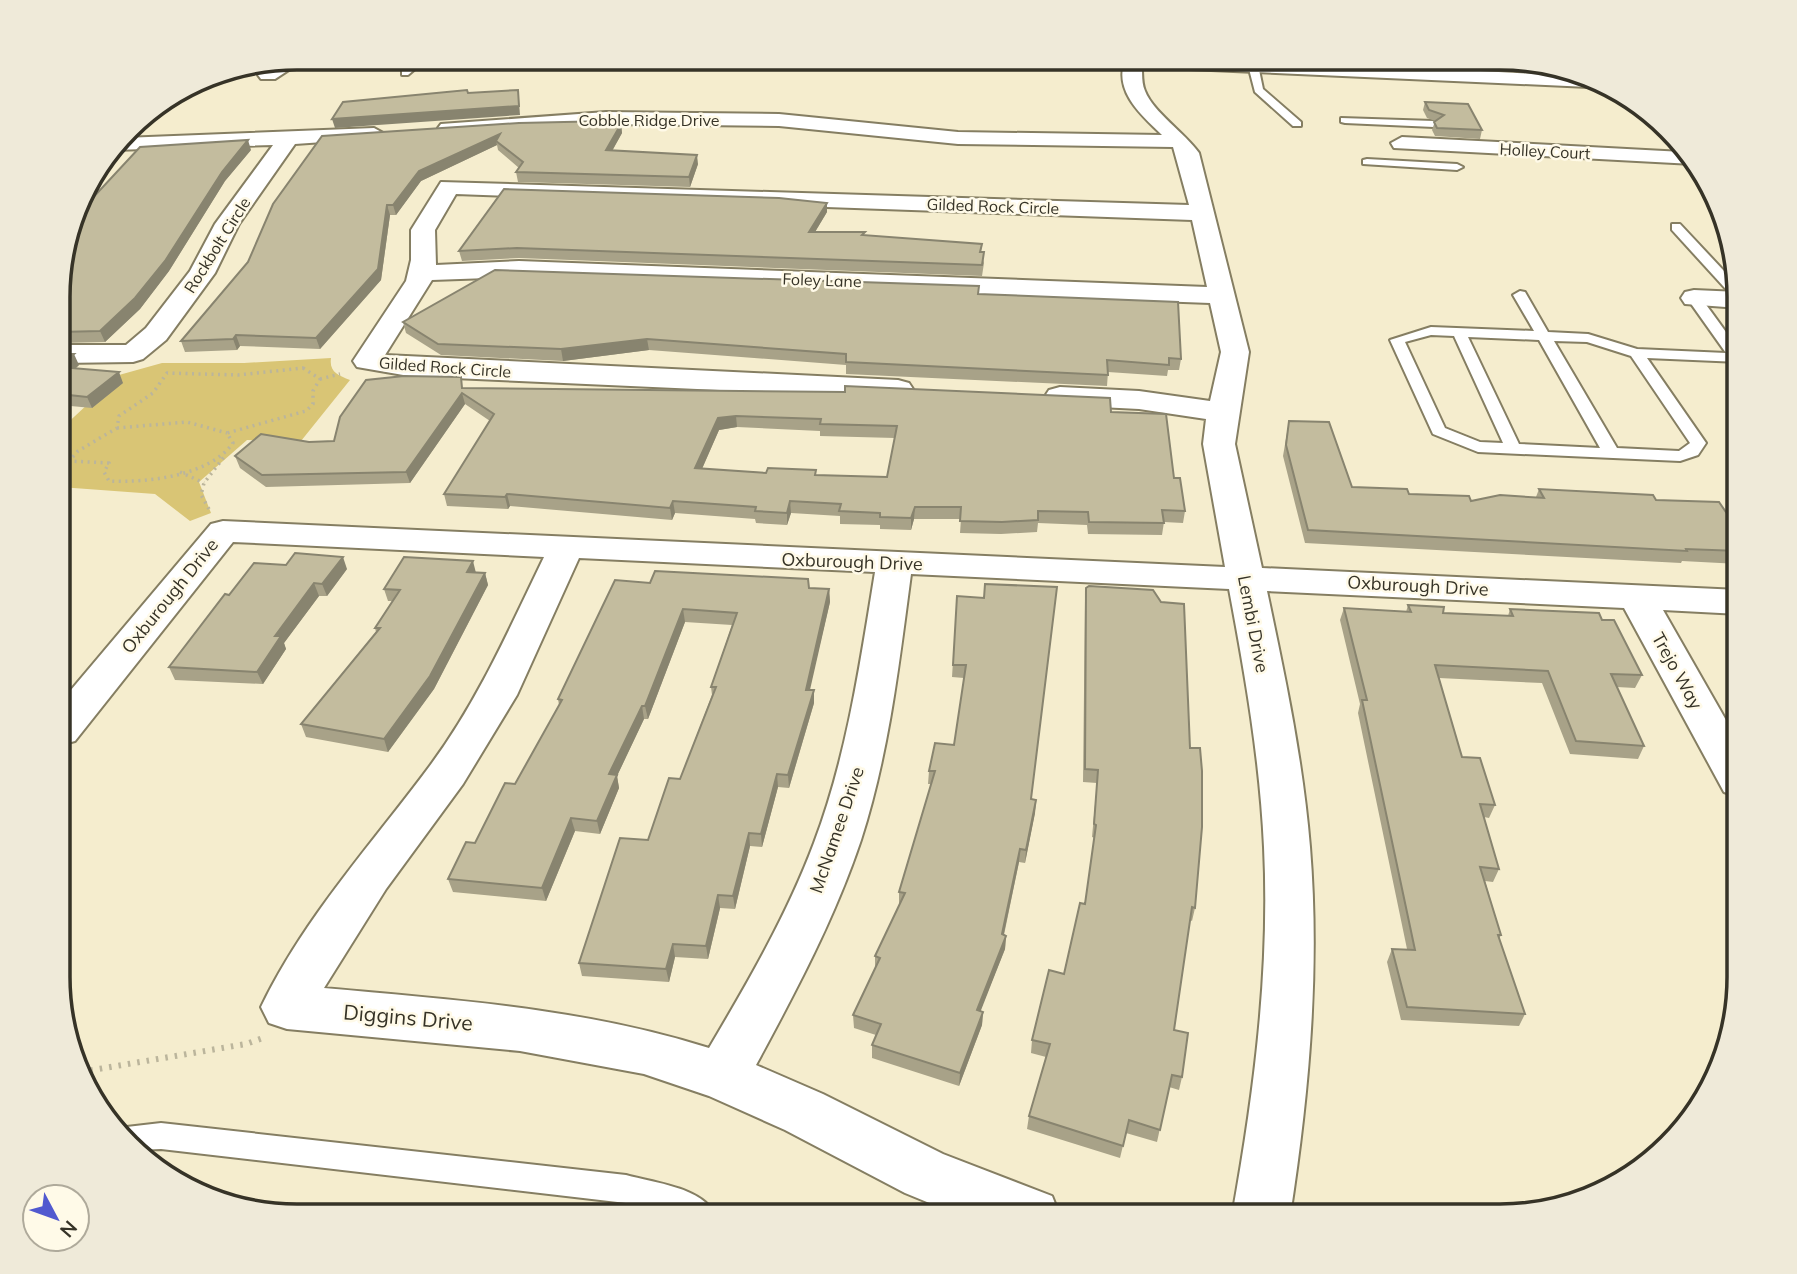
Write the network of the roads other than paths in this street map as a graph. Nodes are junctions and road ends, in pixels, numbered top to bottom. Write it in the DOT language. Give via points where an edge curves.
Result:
graph roads {
  1 [pos="409,70"];
  2 [pos="1136,70"];
  3 [pos="1254,70"];
  4 [pos="1345,70"];
  5 [pos="274,72"];
  6 [pos="405,73"];
  7 [pos="268,75"];
  8 [pos="1573,82"];
  9 [pos="1345,120"];
  10 [pos="1391,122"];
  11 [pos="1297,124"];
  12 [pos="1434,124"];
  13 [pos="427,130"];
  14 [pos="399,132"];
  15 [pos="288,139"];
  16 [pos="1181,141"];
  17 [pos="1402,143"];
  18 [pos="129,145"];
  19 [pos="1680,159"];
  20 [pos="1367,162"];
  21 [pos="1413,164"];
  22 [pos="1457,167"];
  23 [pos="1203,213"];
  24 [pos="1676,227"];
  25 [pos="421,273"];
  26 [pos="1727,284"];
  27 [pos="1520,295"];
  28 [pos="1224,296"];
  29 [pos="1727,297"];
  30 [pos="1694,298"];
  31 [pos="1459,331"];
  32 [pos="1546,337"];
  33 [pos="1727,344"];
  34 [pos="1636,353"];
  35 [pos="70,354"];
  36 [pos="1727,358"];
  37 [pos="922,390"];
  38 [pos="1032,394"];
  39 [pos="1221,412"];
  40 [pos="1513,448"];
  41 [pos="1611,453"];
  42 [pos="566,549"];
  43 [pos="894,565"];
  44 [pos="1244,578"];
  45 [pos="1637,597"];
  46 [pos="1727,601"];
  47 [pos="70,719"];
  48 [pos="1727,759"];
  49 [pos="722,1076"];
  50 [pos="136,1137"];
  51 [pos="679,1204"];
  52 [pos="1001,1204"];
  53 [pos="1263,1204"];
  1 -- 6 [label="lane"];
  2 -- 16 [label="street, Lembi Drive" via="1130,78 1135,96"];
  3 -- 11 [label="lane" via="1258,90"];
  4 -- 8 [label="street"];
  5 -- 7 [label="street"];
  9 -- 10 [label="lane"];
  10 -- 12 [label="lane"];
  10 -- 17 [label="lane"];
  13 -- 16 [label="street, Cobble Ridge Drive" via="580,119 779,120 958,138"];
  14 -- 15 [label="street"];
  15 -- 18 [label="street"];
  15 -- 35 [label="street, Rockbolt Circle" via="228,224 202,273 156,334 133,352"];
  16 -- 23 [label="street, Lembi Drive"];
  17 -- 19 [label="street, Holley Court"];
  17 -- 21 [label="lane"];
  20 -- 21 [label="lane"];
  21 -- 22 [label="lane"];
  23 -- 25 [label="street, Gilded Rock Circle" via="449,187 423,230"];
  23 -- 28 [label="street, Lembi Drive"];
  24 -- 26 [label="lane"];
  25 -- 28 [label="street, Foley Lane" via="519,270"];
  25 -- 37 [label="street, Gilded Rock Circle" via="367,361 409,367"];
  27 -- 32 [label="lane"];
  28 -- 39 [label="street, Lembi Drive" via="1235,352 1234,372"];
  29 -- 30 [label="street"];
  30 -- 33 [label="lane"];
  31 -- 32 [label="lane"];
  31 -- 40 [label="lane"];
  31 -- 40 [label="lane" via="1430,331 1397,340 1439,431 1478,447"];
  32 -- 34 [label="lane" via="1601,340"];
  32 -- 41 [label="lane"];
  34 -- 36 [label="lane"];
  34 -- 41 [label="lane" via="1698,443 1692,452 1680,456"];
  38 -- 39 [label="street" via="1139,400"];
  39 -- 44 [label="street, Lembi Drive" via="1219,444"];
  40 -- 41 [label="lane"];
  42 -- 43 [label="street, Oxburough Drive"];
  42 -- 47 [label="street, Oxburough Drive" via="223,531"];
  42 -- 49 [label="street, Diggins Drive" via="497,695 448,773 321,946 287,1007 562,1034 644,1051"];
  43 -- 44 [label="street, Oxburough Drive"];
  43 -- 49 [label="street, McNamee Drive" via="868,736 849,808 819,888"];
  44 -- 45 [label="street, Oxburough Drive"];
  44 -- 53 [label="street, Lembi Drive" via="1282,796 1289,908 1287,1006"];
  45 -- 46 [label="street, Oxburough Drive"];
  45 -- 48 [label="street, Trejo Way"];
  49 -- 52 [label="street, Diggins Drive" via="914,1169"];
  50 -- 51 [label="lane" via="161,1136 626,1189"];
}
